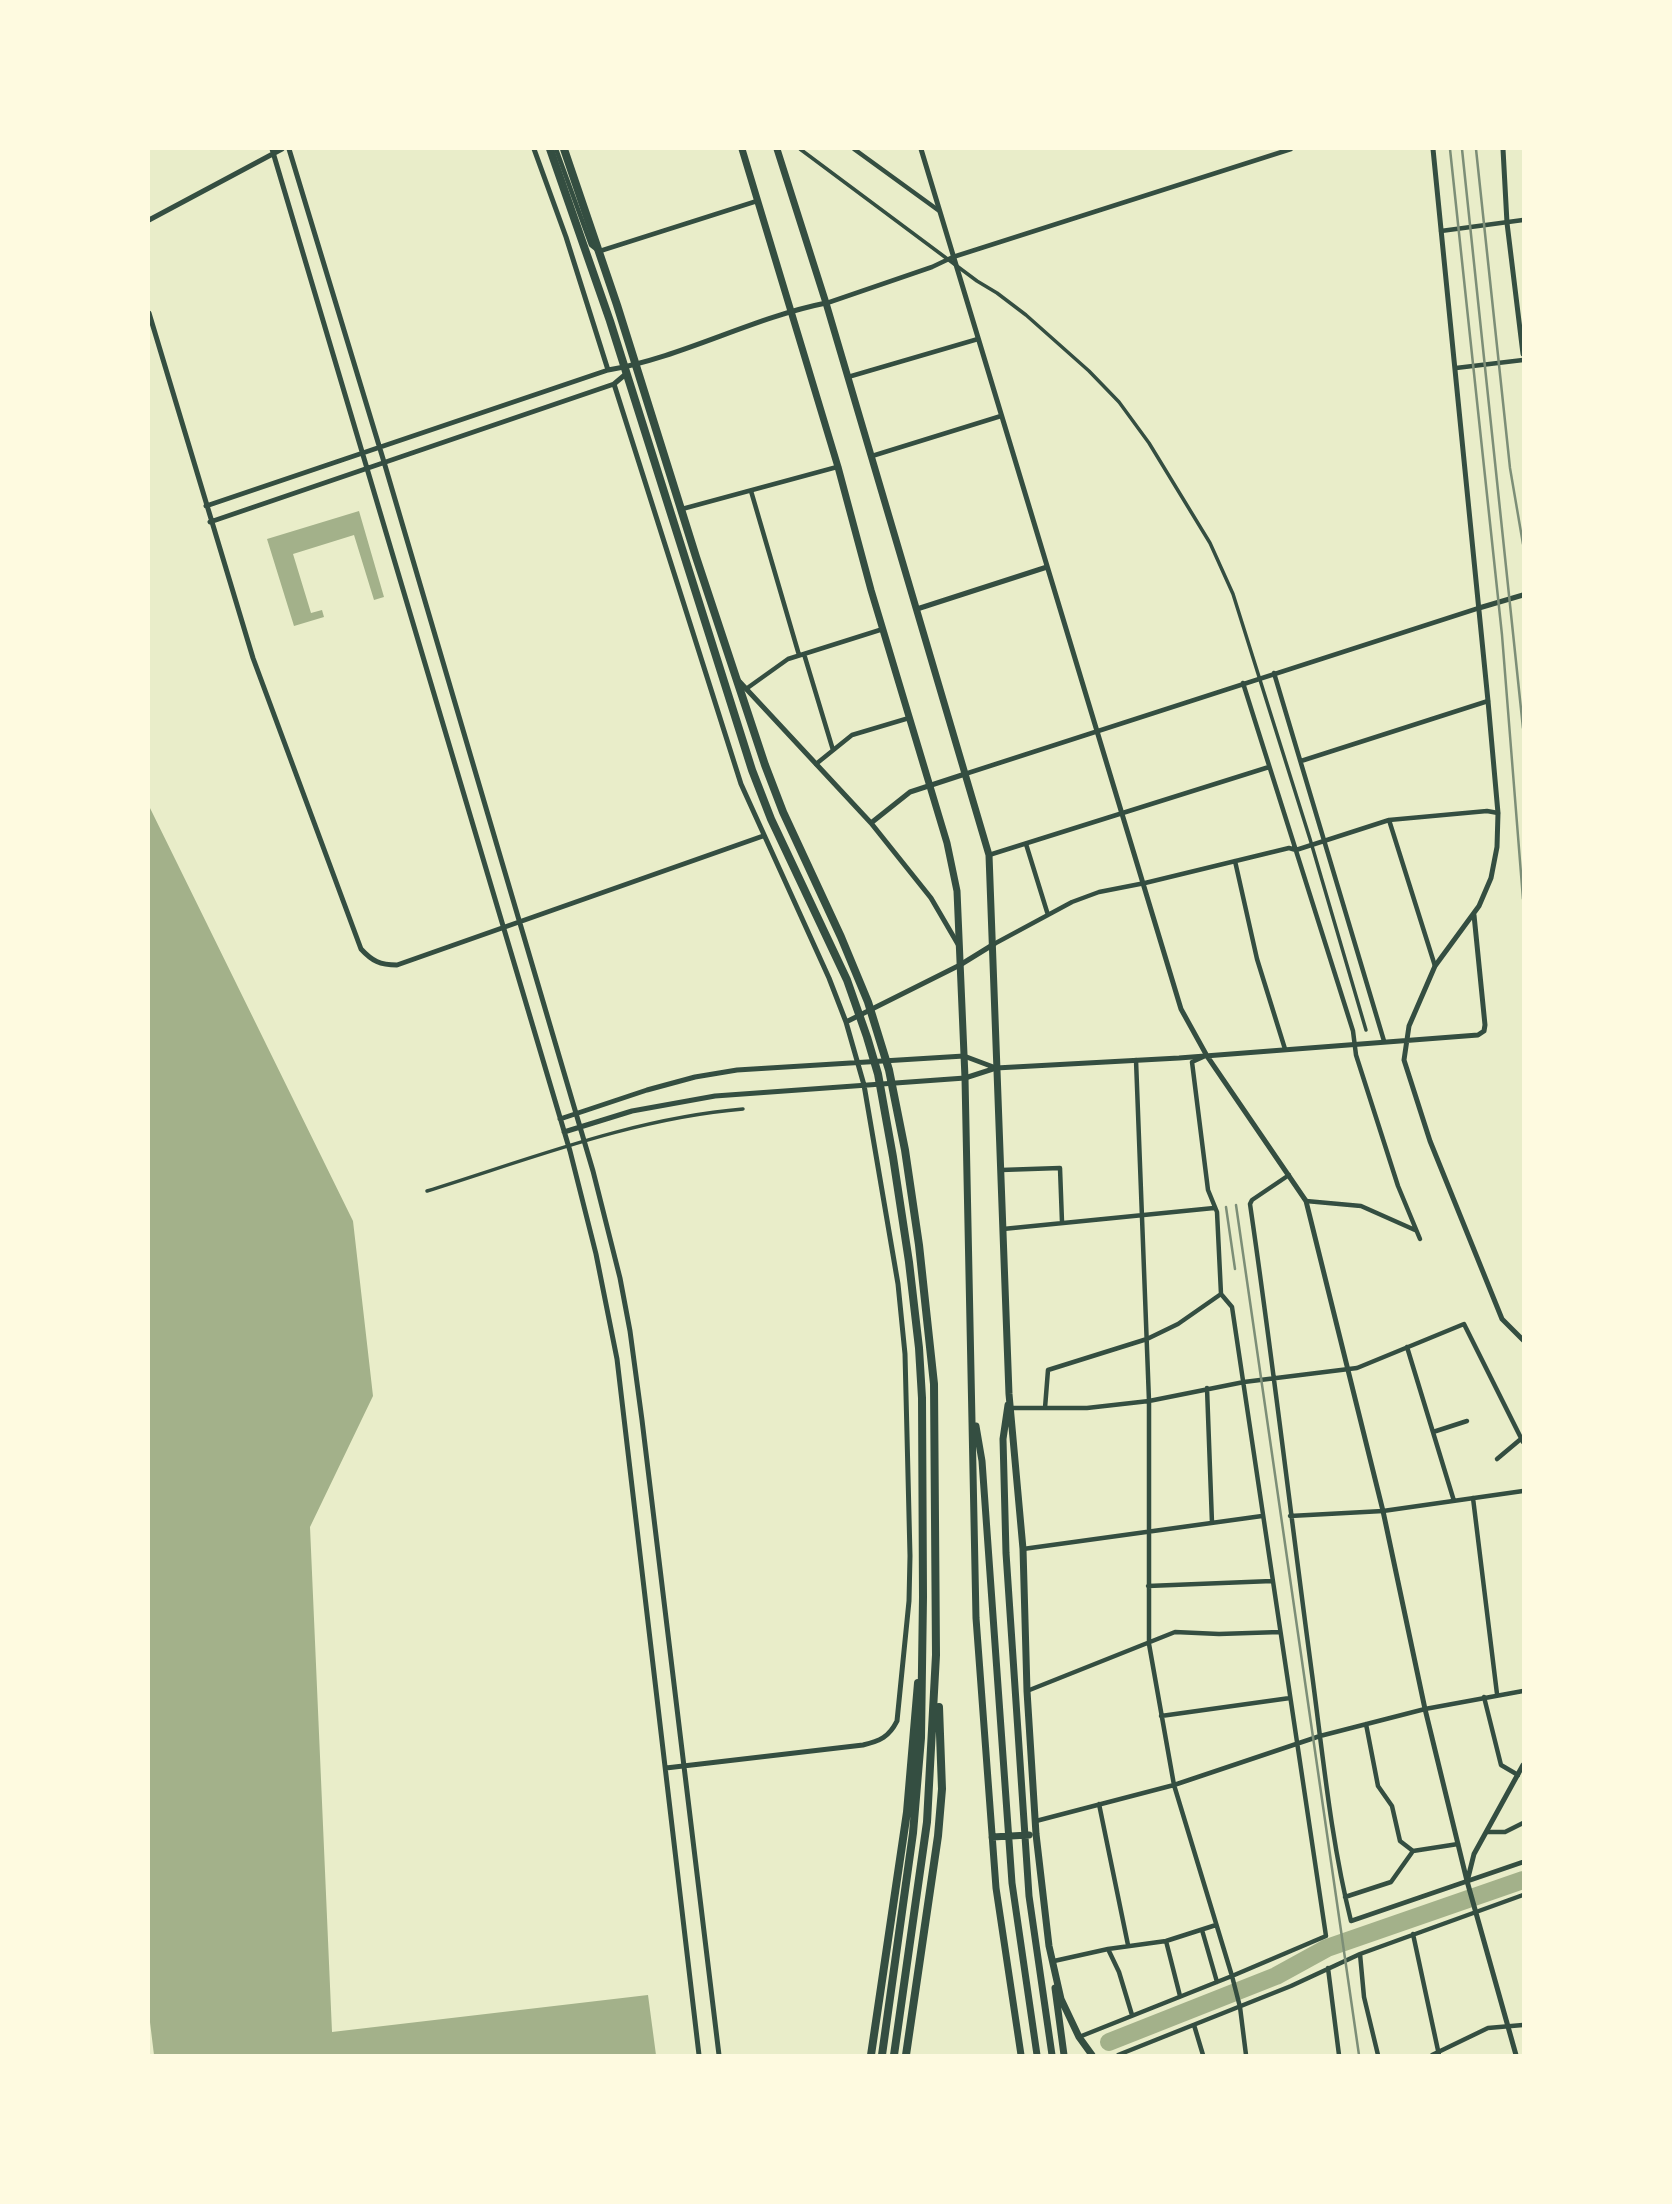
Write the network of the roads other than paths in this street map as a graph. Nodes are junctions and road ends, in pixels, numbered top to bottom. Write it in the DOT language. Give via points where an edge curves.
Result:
graph roads {
  1 [pos="282,149"];
  2 [pos="289,149"];
  3 [pos="534,149"];
  4 [pos="550,149"];
  5 [pos="556,149"];
  6 [pos="564,149"];
  7 [pos="742,149"];
  8 [pos="777,149"];
  9 [pos="800,149"];
  10 [pos="854,149"];
  11 [pos="921,149"];
  12 [pos="1291,149"];
  13 [pos="1433,149"];
  14 [pos="1503,149"];
  15 [pos="272,150"];
  16 [pos="1273,151"];
  17 [pos="757,201"];
  18 [pos="940,211"];
  19 [pos="149,220"];
  20 [pos="1523,220"];
  21 [pos="1507,223"];
  22 [pos="1440,231"];
  23 [pos="600,251"];
  24 [pos="953,257"];
  25 [pos="826,303"];
  26 [pos="791,310"];
  27 [pos="149,313"];
  28 [pos="978,339"];
  29 [pos="1523,357"];
  30 [pos="638,365"];
  31 [pos="1456,368"];
  32 [pos="608,370"];
  33 [pos="848,377"];
  34 [pos="614,384"];
  35 [pos="1001,416"];
  36 [pos="380,448"];
  37 [pos="363,454"];
  38 [pos="871,456"];
  39 [pos="384,462"];
  40 [pos="838,467"];
  41 [pos="367,468"];
  42 [pos="751,491"];
  43 [pos="206,506"];
  44 [pos="682,509"];
  45 [pos="211,522"];
  46 [pos="1047,567"];
  47 [pos="1523,594"];
  48 [pos="1479,608"];
  49 [pos="917,609"];
  50 [pos="883,629"];
  51 [pos="801,654"];
  52 [pos="1274,673"];
  53 [pos="1243,683"];
  54 [pos="746,689"];
  55 [pos="1488,701"];
  56 [pos="909,718"];
  57 [pos="1097,730"];
  58 [pos="832,750"];
  59 [pos="1301,761"];
  60 [pos="816,764"];
  61 [pos="1269,767"];
  62 [pos="965,774"];
  63 [pos="928,785"];
  64 [pos="1123,813"];
  65 [pos="1498,813"];
  66 [pos="1389,820"];
  67 [pos="871,823"];
  68 [pos="763,836"];
  69 [pos="1326,841"];
  70 [pos="1026,844"];
  71 [pos="1296,850"];
  72 [pos="989,855"];
  73 [pos="1235,861"];
  74 [pos="1145,883"];
  75 [pos="1048,915"];
  76 [pos="1474,915"];
  77 [pos="520,922"];
  78 [pos="504,928"];
  79 [pos="994,944"];
  80 [pos="960,949"];
  81 [pos="960,965"];
  82 [pos="1435,966"];
  83 [pos="846,1022"];
  84 [pos="1366,1030"];
  85 [pos="1406,1039"];
  86 [pos="1384,1041"];
  87 [pos="1354,1044"];
  88 [pos="1285,1049"];
  89 [pos="964,1056"];
  90 [pos="1207,1056"];
  91 [pos="1136,1060"];
  92 [pos="859,1062"];
  93 [pos="996,1068"];
  94 [pos="965,1078"];
  95 [pos="864,1085"];
  96 [pos="743,1110"];
  97 [pos="576,1114"];
  98 [pos="560,1119"];
  99 [pos="581,1128"];
  100 [pos="564,1132"];
  101 [pos="1001,1170"];
  102 [pos="1290,1174"];
  103 [pos="427,1191"];
  104 [pos="1306,1202"];
  105 [pos="1214,1208"];
  106 [pos="1143,1213"];
  107 [pos="1062,1223"];
  108 [pos="1003,1229"];
  109 [pos="1416,1230"];
  110 [pos="1420,1239"];
  111 [pos="1221,1294"];
  112 [pos="1147,1339"];
  113 [pos="1523,1340"];
  114 [pos="1407,1347"];
  115 [pos="1348,1369"];
  116 [pos="1273,1378"];
  117 [pos="1245,1382"];
  118 [pos="1207,1388"];
  119 [pos="1009,1394"];
  120 [pos="972,1396"];
  121 [pos="1149,1401"];
  122 [pos="1011,1408"];
  123 [pos="1045,1408"];
  124 [pos="1467,1421"];
  125 [pos="1433,1432"];
  126 [pos="1523,1440"];
  127 [pos="1497,1459"];
  128 [pos="1523,1491"];
  129 [pos="1472,1498"];
  130 [pos="1454,1501"];
  131 [pos="1383,1511"];
  132 [pos="1262,1516"];
  133 [pos="1290,1516"];
  134 [pos="1212,1523"];
  135 [pos="1148,1533"];
  136 [pos="1023,1549"];
  137 [pos="1272,1581"];
  138 [pos="1149,1586"];
  139 [pos="1280,1632"];
  140 [pos="923,1643"];
  141 [pos="1149,1644"];
  142 [pos="936,1655"];
  143 [pos="1027,1691"];
  144 [pos="1523,1691"];
  145 [pos="1497,1694"];
  146 [pos="1484,1697"];
  147 [pos="1290,1698"];
  148 [pos="1425,1709"];
  149 [pos="1161,1716"];
  150 [pos="1366,1724"];
  151 [pos="1320,1736"];
  152 [pos="1298,1744"];
  153 [pos="1523,1765"];
  154 [pos="683,1767"];
  155 [pos="666,1768"];
  156 [pos="1518,1775"];
  157 [pos="1174,1784"];
  158 [pos="1099,1804"];
  159 [pos="1036,1821"];
  160 [pos="1523,1823"];
  161 [pos="1487,1832"];
  162 [pos="1036,1834"];
  163 [pos="992,1837"];
  164 [pos="1458,1844"];
  165 [pos="1413,1851"];
  166 [pos="1523,1862"];
  167 [pos="1467,1881"];
  168 [pos="1523,1895"];
  169 [pos="1345,1897"];
  170 [pos="1476,1912"];
  171 [pos="1216,1925"];
  172 [pos="1202,1930"];
  173 [pos="1413,1934"];
  174 [pos="1166,1941"];
  175 [pos="1128,1945"];
  176 [pos="1049,1946"];
  177 [pos="1108,1949"];
  178 [pos="1360,1954"];
  179 [pos="1054,1961"];
  180 [pos="1328,1968"];
  181 [pos="1232,1976"];
  182 [pos="1217,1982"];
  183 [pos="1180,1996"];
  184 [pos="1240,2007"];
  185 [pos="1132,2015"];
  186 [pos="1194,2025"];
  187 [pos="1523,2025"];
  188 [pos="1509,2027"];
  189 [pos="1079,2037"];
  190 [pos="1439,2053"];
  191 [pos="699,2055"];
  192 [pos="719,2055"];
  193 [pos="871,2055"];
  194 [pos="881,2055"];
  195 [pos="894,2055"];
  196 [pos="906,2055"];
  197 [pos="1021,2055"];
  198 [pos="1037,2055"];
  199 [pos="1052,2055"];
  200 [pos="1064,2055"];
  201 [pos="1092,2055"];
  202 [pos="1118,2055"];
  203 [pos="1203,2055"];
  204 [pos="1246,2055"];
  205 [pos="1339,2055"];
  206 [pos="1378,2055"];
  207 [pos="1432,2055"];
  208 [pos="1517,2055"];
  1 -- 15 [label="street"];
  2 -- 36 [label="street"];
  3 -- 32 [label="street"];
  4 -- 140 [label="highway" via="752,770 848,979 877,1074 919,1348"];
  5 -- 23 [label="street" via="591,245"];
  6 -- 23 [label="street"];
  6 -- 142 [label="highway" via="765,765 858,975 889,1070 905,1150 934,1384"];
  7 -- 17 [label="highway"];
  8 -- 25 [label="highway"];
  9 -- 84 [label="street" via="1026,315 1119,402 1149,443 1210,543 1233,593"];
  10 -- 18 [label="street"];
  11 -- 18 [label="street"];
  12 -- 16 [label="street"];
  13 -- 22 [label="street"];
  14 -- 21 [label="street"];
  15 -- 19 [label="street"];
  15 -- 37 [label="street"];
  16 -- 24 [label="street"];
  17 -- 23 [label="street"];
  17 -- 26 [label="highway"];
  18 -- 24 [label="street"];
  20 -- 21 [label="street"];
  21 -- 22 [label="street"];
  21 -- 29 [label="street"];
  22 -- 31 [label="street"];
  23 -- 30 [label="street"];
  24 -- 25 [label="street"];
  24 -- 28 [label="street"];
  25 -- 26 [label="street"];
  25 -- 33 [label="highway"];
  26 -- 30 [label="street"];
  26 -- 40 [label="highway"];
  27 -- 43 [label="street"];
  28 -- 33 [label="street"];
  28 -- 35 [label="street"];
  29 -- 31 [label="street"];
  30 -- 32 [label="street"];
  30 -- 34 [label="street"];
  30 -- 44 [label="street"];
  31 -- 48 [label="street"];
  32 -- 36 [label="street"];
  33 -- 38 [label="highway"];
  34 -- 39 [label="street"];
  34 -- 68 [label="street" via="717,714"];
  35 -- 38 [label="street"];
  35 -- 46 [label="street"];
  36 -- 37 [label="street"];
  36 -- 39 [label="street"];
  37 -- 41 [label="street"];
  37 -- 43 [label="street"];
  38 -- 49 [label="highway"];
  39 -- 41 [label="street"];
  39 -- 77 [label="street"];
  40 -- 42 [label="street"];
  40 -- 50 [label="highway"];
  41 -- 45 [label="street"];
  41 -- 78 [label="street"];
  42 -- 44 [label="street"];
  42 -- 51 [label="street"];
  43 -- 45 [label="street"];
  44 -- 54 [label="street" via="736,677"];
  45 -- 78 [label="street" via="278,727 360,949 382,965 397,965"];
  46 -- 49 [label="street"];
  46 -- 57 [label="street"];
  47 -- 48 [label="street"];
  48 -- 52 [label="street"];
  48 -- 55 [label="street"];
  49 -- 62 [label="highway"];
  50 -- 51 [label="street"];
  50 -- 56 [label="highway"];
  51 -- 54 [label="street"];
  51 -- 58 [label="street"];
  52 -- 53 [label="street"];
  52 -- 59 [label="street"];
  53 -- 57 [label="street"];
  53 -- 61 [label="street"];
  54 -- 60 [label="street"];
  55 -- 59 [label="street"];
  55 -- 65 [label="street"];
  56 -- 58 [label="street" via="861,731"];
  56 -- 63 [label="highway"];
  57 -- 62 [label="street"];
  57 -- 64 [label="street"];
  58 -- 60 [label="street"];
  59 -- 69 [label="street"];
  60 -- 67 [label="street"];
  61 -- 64 [label="street"];
  61 -- 71 [label="street"];
  62 -- 63 [label="street"];
  62 -- 72 [label="highway"];
  63 -- 67 [label="street" via="910,792"];
  63 -- 80 [label="highway" via="957,891"];
  64 -- 70 [label="street"];
  64 -- 74 [label="street"];
  65 -- 66 [label="street"];
  65 -- 76 [label="street" via="1494,868"];
  66 -- 69 [label="street"];
  66 -- 82 [label="street"];
  67 -- 80 [label="street" via="931,898"];
  68 -- 77 [label="street"];
  68 -- 83 [label="street"];
  69 -- 71 [label="street"];
  69 -- 86 [label="street"];
  70 -- 72 [label="street"];
  70 -- 75 [label="street"];
  71 -- 73 [label="street"];
  71 -- 87 [label="street"];
  72 -- 79 [label="highway"];
  73 -- 74 [label="street"];
  73 -- 88 [label="street" via="1257,959"];
  74 -- 75 [label="street" via="1099,891"];
  74 -- 90 [label="street" via="1181,1009"];
  75 -- 79 [label="street"];
  76 -- 82 [label="street"];
  76 -- 85 [label="street" via="1484,1031"];
  77 -- 78 [label="street"];
  77 -- 97 [label="street"];
  78 -- 98 [label="street"];
  79 -- 81 [label="street"];
  79 -- 93 [label="highway"];
  80 -- 81 [label="highway"];
  81 -- 83 [label="street"];
  81 -- 89 [label="highway"];
  82 -- 85 [label="street"];
  83 -- 92 [label="street"];
  85 -- 86 [label="street"];
  85 -- 113 [label="street" via="1404,1060 1430,1141 1502,1319"];
  86 -- 87 [label="street"];
  87 -- 88 [label="street"];
  87 -- 109 [label="street"];
  88 -- 90 [label="street"];
  89 -- 92 [label="street"];
  89 -- 93 [label="street"];
  89 -- 94 [label="highway"];
  90 -- 91 [label="street"];
  90 -- 102 [label="street"];
  90 -- 105 [label="street" via="1192,1062"];
  91 -- 93 [label="street"];
  91 -- 106 [label="street"];
  92 -- 95 [label="street"];
  92 -- 97 [label="street" via="695,1077"];
  93 -- 94 [label="street"];
  93 -- 101 [label="highway"];
  94 -- 95 [label="street"];
  94 -- 120 [label="highway"];
  95 -- 99 [label="street" via="715,1096 632,1111"];
  95 -- 154 [label="street" via="898,1284 905,1354 910,1556 897,1721 880,1741 863,1745"];
  96 -- 103 [label="street" via="666,1119"];
  97 -- 98 [label="street"];
  97 -- 99 [label="street"];
  98 -- 100 [label="street"];
  99 -- 100 [label="street"];
  99 -- 154 [label="street" via="606,1216 630,1331"];
  100 -- 155 [label="street" via="597,1254 617,1360"];
  101 -- 107 [label="street" via="1060,1168"];
  101 -- 108 [label="highway"];
  102 -- 104 [label="street"];
  102 -- 116 [label="street" via="1252,1199 1250,1205"];
  104 -- 109 [label="street" via="1361,1206"];
  104 -- 115 [label="street"];
  105 -- 106 [label="street"];
  105 -- 111 [label="street"];
  106 -- 107 [label="street"];
  106 -- 112 [label="street"];
  107 -- 108 [label="street"];
  108 -- 119 [label="highway"];
  109 -- 110 [label="street"];
  111 -- 112 [label="street"];
  111 -- 117 [label="street" via="1232,1307"];
  112 -- 121 [label="street"];
  112 -- 123 [label="street" via="1048,1370"];
  114 -- 115 [label="street"];
  114 -- 125 [label="street"];
  114 -- 126 [label="street" via="1464,1324"];
  115 -- 116 [label="street"];
  115 -- 131 [label="street"];
  116 -- 117 [label="street"];
  116 -- 133 [label="street"];
  117 -- 118 [label="street"];
  117 -- 132 [label="street"];
  118 -- 121 [label="street"];
  118 -- 134 [label="street"];
  119 -- 122 [label="highway"];
  119 -- 199 [label="highway" via="1003,1439 1006,1553 1029,1896"];
  120 -- 163 [label="highway" via="976,1618"];
  120 -- 198 [label="highway" via="982,1461 1012,1883"];
  121 -- 123 [label="street"];
  121 -- 135 [label="street"];
  122 -- 123 [label="street"];
  122 -- 136 [label="highway"];
  124 -- 125 [label="street"];
  125 -- 130 [label="street"];
  126 -- 127 [label="street"];
  128 -- 129 [label="street"];
  129 -- 130 [label="street"];
  129 -- 145 [label="street"];
  130 -- 131 [label="street"];
  131 -- 133 [label="street"];
  131 -- 148 [label="street"];
  132 -- 134 [label="street"];
  132 -- 137 [label="street"];
  133 -- 151 [label="street"];
  134 -- 135 [label="street"];
  135 -- 136 [label="street"];
  135 -- 138 [label="street"];
  136 -- 143 [label="highway"];
  137 -- 138 [label="street"];
  137 -- 139 [label="street"];
  138 -- 141 [label="street"];
  139 -- 141 [label="street" via="1175,1632"];
  139 -- 147 [label="street"];
  140 -- 193 [label="highway" via="907,1812"];
  140 -- 194 [label="highway" via="916,1805"];
  141 -- 143 [label="street"];
  141 -- 149 [label="street"];
  142 -- 195 [label="highway" via="927,1822"];
  142 -- 196 [label="highway" via="942,1759 938,1836"];
  143 -- 159 [label="highway"];
  144 -- 145 [label="street"];
  145 -- 146 [label="street"];
  146 -- 148 [label="street"];
  146 -- 156 [label="street" via="1501,1765"];
  147 -- 149 [label="street"];
  147 -- 152 [label="street"];
  148 -- 150 [label="street"];
  148 -- 164 [label="street"];
  149 -- 157 [label="street"];
  150 -- 151 [label="street"];
  150 -- 165 [label="street" via="1378,1786 1392,1806 1399,1841"];
  151 -- 152 [label="street"];
  151 -- 169 [label="street"];
  152 -- 157 [label="street"];
  152 -- 181 [label="street" via="1325,1936"];
  153 -- 156 [label="street"];
  154 -- 155 [label="street"];
  154 -- 192 [label="street"];
  155 -- 191 [label="street"];
  156 -- 161 [label="street"];
  157 -- 158 [label="street"];
  157 -- 171 [label="street"];
  158 -- 159 [label="street"];
  158 -- 175 [label="street"];
  159 -- 162 [label="highway"];
  160 -- 161 [label="street" via="1505,1832"];
  161 -- 167 [label="street" via="1474,1854"];
  162 -- 163 [label="highway"];
  162 -- 176 [label="highway"];
  163 -- 197 [label="highway"];
  164 -- 165 [label="street"];
  164 -- 167 [label="street"];
  165 -- 169 [label="street" via="1391,1882"];
  166 -- 167 [label="street"];
  167 -- 169 [label="street" via="1351,1921"];
  167 -- 170 [label="street"];
  168 -- 170 [label="street"];
  170 -- 173 [label="street"];
  170 -- 188 [label="street"];
  171 -- 172 [label="street"];
  171 -- 181 [label="street"];
  172 -- 174 [label="street"];
  172 -- 182 [label="street"];
  173 -- 178 [label="street"];
  173 -- 190 [label="street"];
  174 -- 175 [label="street"];
  174 -- 183 [label="street"];
  175 -- 177 [label="street"];
  176 -- 179 [label="highway"];
  176 -- 200 [label="highway"];
  177 -- 179 [label="street"];
  177 -- 185 [label="street"];
  178 -- 180 [label="street"];
  178 -- 206 [label="street" via="1364,1997"];
  179 -- 189 [label="highway" via="1061,1999"];
  180 -- 184 [label="street"];
  180 -- 205 [label="street"];
  181 -- 182 [label="street"];
  181 -- 184 [label="street"];
  182 -- 183 [label="street"];
  183 -- 185 [label="street"];
  184 -- 186 [label="street"];
  184 -- 204 [label="street"];
  185 -- 189 [label="street"];
  186 -- 202 [label="street"];
  186 -- 203 [label="street"];
  187 -- 188 [label="street"];
  188 -- 190 [label="street" via="1489,2028"];
  188 -- 208 [label="street"];
  189 -- 201 [label="highway"];
  190 -- 207 [label="street"];
}
